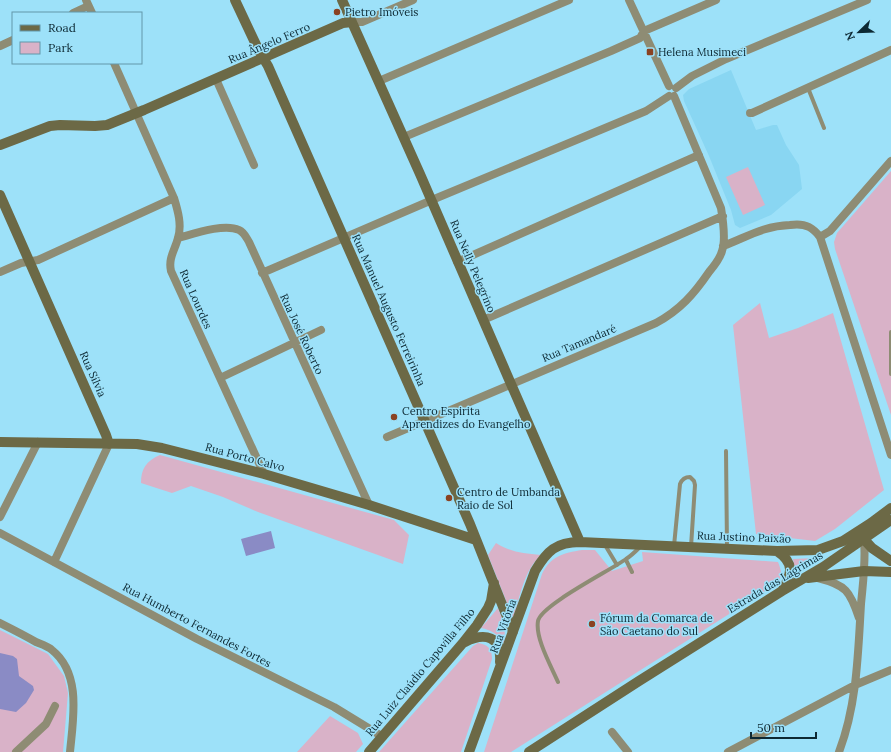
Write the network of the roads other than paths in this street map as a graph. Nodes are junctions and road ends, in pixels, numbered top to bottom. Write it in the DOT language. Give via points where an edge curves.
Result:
graph roads {
  1 [pos="235,0"];
  2 [pos="342,0"];
  3 [pos="412,0"];
  4 [pos="569,0"];
  5 [pos="630,0"];
  6 [pos="716,0"];
  7 [pos="867,0"];
  8 [pos="88,6"];
  9 [pos="75,12"];
  10 [pos="352,22"];
  11 [pos="644,31"];
  12 [pos="12,40"];
  13 [pos="0,46"];
  14 [pos="891,50"];
  15 [pos="264,59"];
  16 [pos="114,64"];
  17 [pos="216,79"];
  18 [pos="379,81"];
  19 [pos="673,87"];
  20 [pos="808,88"];
  21 [pos="671,96"];
  22 [pos="137,113"];
  23 [pos="750,113"];
  24 [pos="824,128"];
  25 [pos="404,137"];
  26 [pos="0,145"];
  27 [pos="699,155"];
  28 [pos="891,161"];
  29 [pos="254,165"];
  30 [pos="0,195"];
  31 [pos="174,198"];
  32 [pos="431,200"];
  33 [pos="722,216"];
  34 [pos="820,237"];
  35 [pos="178,238"];
  36 [pos="344,238"];
  37 [pos="723,246"];
  38 [pos="30,261"];
  39 [pos="458,262"];
  40 [pos="0,272"];
  41 [pos="262,273"];
  42 [pos="483,320"];
  43 [pos="321,330"];
  44 [pos="891,332"];
  45 [pos="294,342"];
  46 [pos="891,374"];
  47 [pos="220,378"];
  48 [pos="511,384"];
  49 [pos="424,420"];
  50 [pos="387,437"];
  51 [pos="0,442"];
  52 [pos="38,442"];
  53 [pos="109,444"];
  54 [pos="726,451"];
  55 [pos="891,455"];
  56 [pos="264,474"];
  57 [pos="369,505"];
  58 [pos="891,508"];
  59 [pos="0,516"];
  60 [pos="891,520"];
  61 [pos="0,533"];
  62 [pos="861,536"];
  63 [pos="476,540"];
  64 [pos="580,542"];
  65 [pos="604,543"];
  66 [pos="642,545"];
  67 [pos="674,546"];
  68 [pos="691,547"];
  69 [pos="727,549"];
  70 [pos="777,551"];
  71 [pos="626,560"];
  72 [pos="891,561"];
  73 [pos="54,562"];
  74 [pos="617,565"];
  75 [pos="864,571"];
  76 [pos="632,572"];
  77 [pos="891,572"];
  78 [pos="815,577"];
  79 [pos="804,578"];
  80 [pos="494,583"];
  81 [pos="782,591"];
  82 [pos="0,623"];
  83 [pos="860,623"];
  84 [pos="513,632"];
  85 [pos="462,644"];
  86 [pos="500,670"];
  87 [pos="891,670"];
  88 [pos="558,682"];
  89 [pos="855,685"];
  90 [pos="55,706"];
  91 [pos="612,732"];
  92 [pos="383,737"];
  93 [pos="472,749"];
  94 [pos="16,752"];
  95 [pos="70,752"];
  96 [pos="369,752"];
  97 [pos="528,752"];
  98 [pos="628,752"];
  99 [pos="728,752"];
  100 [pos="839,752"];
  1 -- 15 [label="main road, Rua Manuel Augusto Ferreirinha"];
  2 -- 10 [label="main road, Rua Nelly Pelegrino"];
  3 -- 10 [label="street, Rua Ângelo Ferro" via="362,22"];
  4 -- 18 [label="street"];
  5 -- 11 [label="street"];
  6 -- 11 [label="street"];
  7 -- 19 [label="street" via="726,59"];
  8 -- 9 [label="street"];
  10 -- 15 [label="main road, Rua Ângelo Ferro" via="343,23"];
  10 -- 18 [label="main road, Rua Nelly Pelegrino"];
  11 -- 19 [label="street"];
  11 -- 25 [label="street" via="640,38"];
  12 -- 13 [label="street"];
  14 -- 20 [label="street"];
  15 -- 17 [label="main road, Rua Ângelo Ferro"];
  15 -- 36 [label="main road, Rua Manuel Augusto Ferreirinha"];
  16 -- 22 [label="street, Rua Lourdes"];
  17 -- 22 [label="main road, Rua Ângelo Ferro"];
  17 -- 29 [label="street"];
  18 -- 25 [label="main road, Rua Nelly Pelegrino"];
  19 -- 21 [label="street" via="666,90"];
  20 -- 23 [label="street"];
  20 -- 24 [label="lane"];
  21 -- 27 [label="street, Rua Tamandaré"];
  21 -- 32 [label="street" via="646,111"];
  22 -- 26 [label="main road, Rua Ângelo Ferro" via="101,126 50,126"];
  22 -- 31 [label="street, Rua Lourdes"];
  25 -- 32 [label="main road, Rua Nelly Pelegrino"];
  27 -- 33 [label="street, Rua Tamandaré"];
  27 -- 39 [label="street"];
  28 -- 34 [label="street" via="830,231"];
  30 -- 38 [label="main road, Rua Sílvia"];
  31 -- 35 [label="street, Rua Lourdes" via="179,214"];
  31 -- 38 [label="street" via="38,260"];
  32 -- 36 [label="street"];
  32 -- 39 [label="main road, Rua Nelly Pelegrino"];
  33 -- 37 [label="street, Rua Tamandaré"];
  33 -- 42 [label="street"];
  34 -- 37 [label="street" via="808,226 770,226"];
  34 -- 55 [label="street"];
  35 -- 41 [label="street, Rua José Roberto" via="222,228 240,230 249,242"];
  35 -- 47 [label="street, Rua Lourdes" via="169,261 171,271"];
  36 -- 41 [label="street"];
  36 -- 49 [label="main road, Rua Manuel Augusto Ferreirinha"];
  37 -- 48 [label="street, Rua Tamandaré" via="715,264 700,285 671,315"];
  38 -- 40 [label="street"];
  38 -- 53 [label="main road, Rua Sílvia"];
  39 -- 42 [label="main road, Rua Nelly Pelegrino"];
  41 -- 45 [label="street, Rua José Roberto"];
  42 -- 48 [label="main road, Rua Nelly Pelegrino"];
  43 -- 45 [label="street"];
  44 -- 46 [label="lane"];
  45 -- 47 [label="street"];
  45 -- 57 [label="street, Rua José Roberto"];
  47 -- 56 [label="street, Rua Lourdes"];
  48 -- 49 [label="street, Rua Tamandaré"];
  48 -- 64 [label="main road, Rua Nelly Pelegrino"];
  49 -- 50 [label="street, Rua Tamandaré"];
  49 -- 63 [label="main road, Rua Manuel Augusto Ferreirinha"];
  51 -- 52 [label="main road, Rua Porto Calvo"];
  52 -- 53 [label="main road, Rua Porto Calvo"];
  52 -- 59 [label="street"];
  53 -- 56 [label="main road, Rua Porto Calvo" via="137,444 162,448"];
  53 -- 73 [label="street"];
  54 -- 69 [label="lane"];
  56 -- 57 [label="main road, Rua Porto Calvo"];
  57 -- 63 [label="main road, Rua Porto Calvo"];
  58 -- 62 [label="main road, Estrada das Lágrimas"];
  60 -- 62 [label="main road, Estrada das Lágrimas"];
  61 -- 73 [label="street, Rua Humberto Fernandes Fortes"];
  62 -- 70 [label="main road, Rua Justino Paixão" via="818,550"];
  62 -- 72 [label="main road" via="878,553"];
  62 -- 75 [label="street" via="865,554"];
  62 -- 79 [label="main road, Estrada das Lágrimas"];
  63 -- 80 [label="main road, Rua Manuel Augusto Ferreirinha"];
  64 -- 65 [label="main road, Rua Justino Paixão"];
  64 -- 84 [label="main road, Rua Vitória" via="557,547 548,552 541,561"];
  65 -- 66 [label="main road, Rua Justino Paixão"];
  65 -- 74 [label="lane"];
  66 -- 67 [label="main road, Rua Justino Paixão"];
  66 -- 71 [label="lane"];
  67 -- 68 [label="main road, Rua Justino Paixão"];
  67 -- 68 [label="lane" via="680,484 686,477 690,477 695,485"];
  68 -- 69 [label="main road, Rua Justino Paixão"];
  69 -- 70 [label="main road, Rua Justino Paixão"];
  70 -- 81 [label="main road" via="785,556 790,568 790,576"];
  71 -- 74 [label="lane"];
  71 -- 76 [label="lane"];
  73 -- 92 [label="street, Rua Humberto Fernandes Fortes" via="334,708"];
  74 -- 88 [label="lane" via="556,602 541,615 538,621 541,644"];
  75 -- 77 [label="main road"];
  75 -- 78 [label="main road"];
  75 -- 83 [label="street"];
  78 -- 79 [label="main road"];
  78 -- 83 [label="street" via="839,584 847,592 852,598"];
  79 -- 81 [label="main road, Estrada das Lágrimas"];
  80 -- 84 [label="main road, Rua Manuel Augusto Ferreirinha"];
  80 -- 85 [label="main road, Rua Luiz Claúdio Capovilla Filho" via="488,608"];
  81 -- 97 [label="main road, Estrada das Lágrimas"];
  82 -- 95 [label="street" via="52,650 62,660 70,676 74,694"];
  83 -- 89 [label="street"];
  84 -- 86 [label="main road, Rua Vitória"];
  85 -- 86 [label="main road" via="475,637 490,638 496,643 501,655"];
  85 -- 92 [label="main road, Rua Luiz Claúdio Capovilla Filho"];
  86 -- 93 [label="main road, Rua Vitória"];
  87 -- 89 [label="street"];
  89 -- 99 [label="street"];
  89 -- 100 [label="street" via="851,711"];
  90 -- 94 [label="street" via="46,724"];
  91 -- 98 [label="street"];
  92 -- 96 [label="main road, Rua Luiz Claúdio Capovilla Filho"];
}
